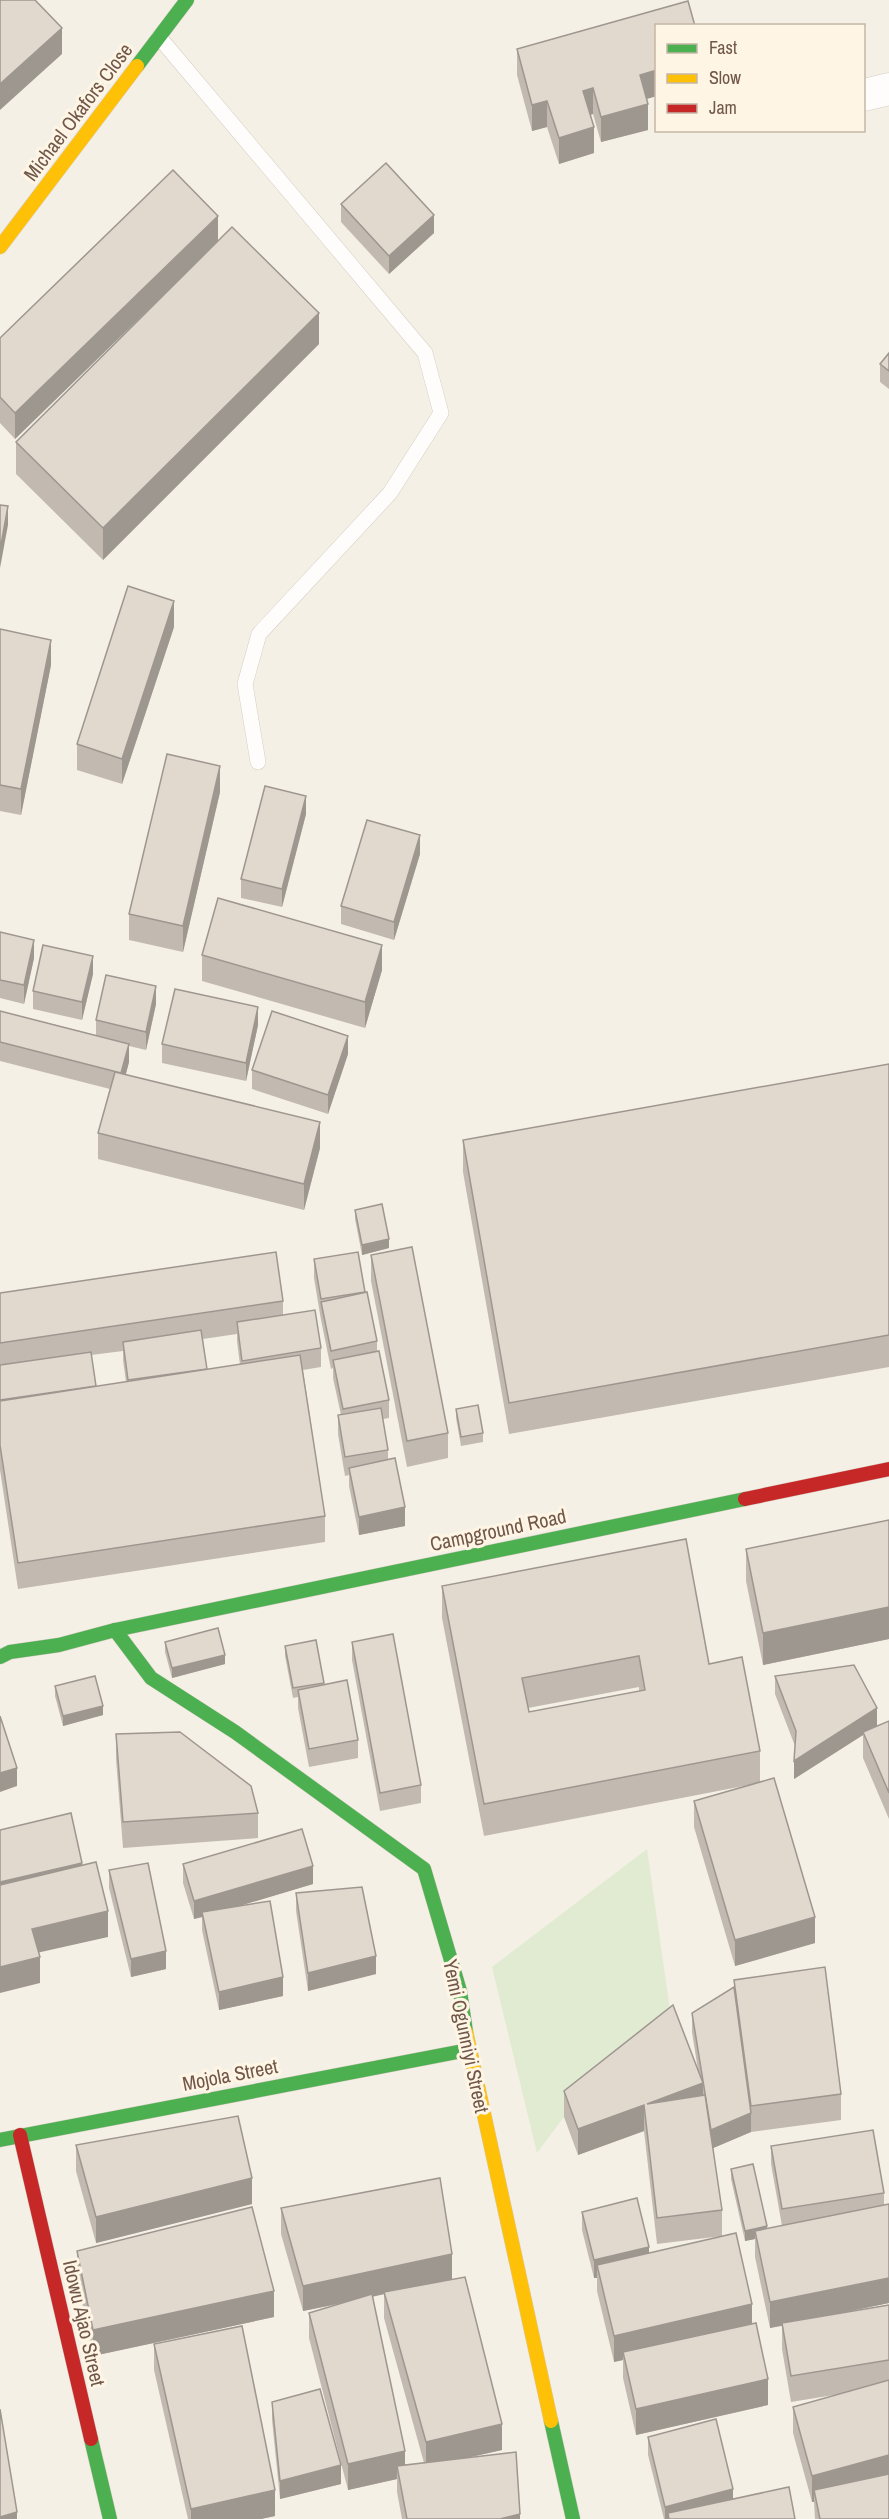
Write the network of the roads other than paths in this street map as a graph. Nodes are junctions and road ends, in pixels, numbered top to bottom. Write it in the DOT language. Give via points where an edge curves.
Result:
graph roads {
  1 [pos="187,0"];
  2 [pos="159,37"];
  3 [pos="889,89"];
  4 [pos="865,95"];
  5 [pos="0,248"];
  6 [pos="258,762"];
  7 [pos="889,1469"];
  8 [pos="114,1630"];
  9 [pos="0,1636"];
  10 [pos="5,1654"];
  11 [pos="468,2050"];
  12 [pos="20,2135"];
  13 [pos="0,2140"];
  14 [pos="110,2519"];
  15 [pos="573,2519"];
  1 -- 2 [label="street, Michael Okafors Close"];
  2 -- 5 [label="street, Michael Okafors Close"];
  2 -- 6 [label="lane" via="425,353 441,413 390,493 259,634 245,684"];
  3 -- 4 [label="street"];
  7 -- 8 [label="street, Campground Road"];
  8 -- 10 [label="street, Campground Road"];
  8 -- 11 [label="street, Yemi Ogunniyi Street" via="151,1678 236,1732 424,1869 460,1991"];
  9 -- 10 [label="lane"];
  11 -- 12 [label="street, Mojola Street"];
  11 -- 15 [label="street, Yemi Ogunniyi Street"];
  12 -- 13 [label="street, Mojola Street"];
  12 -- 14 [label="street, Idowu Ajao Street"];
}
